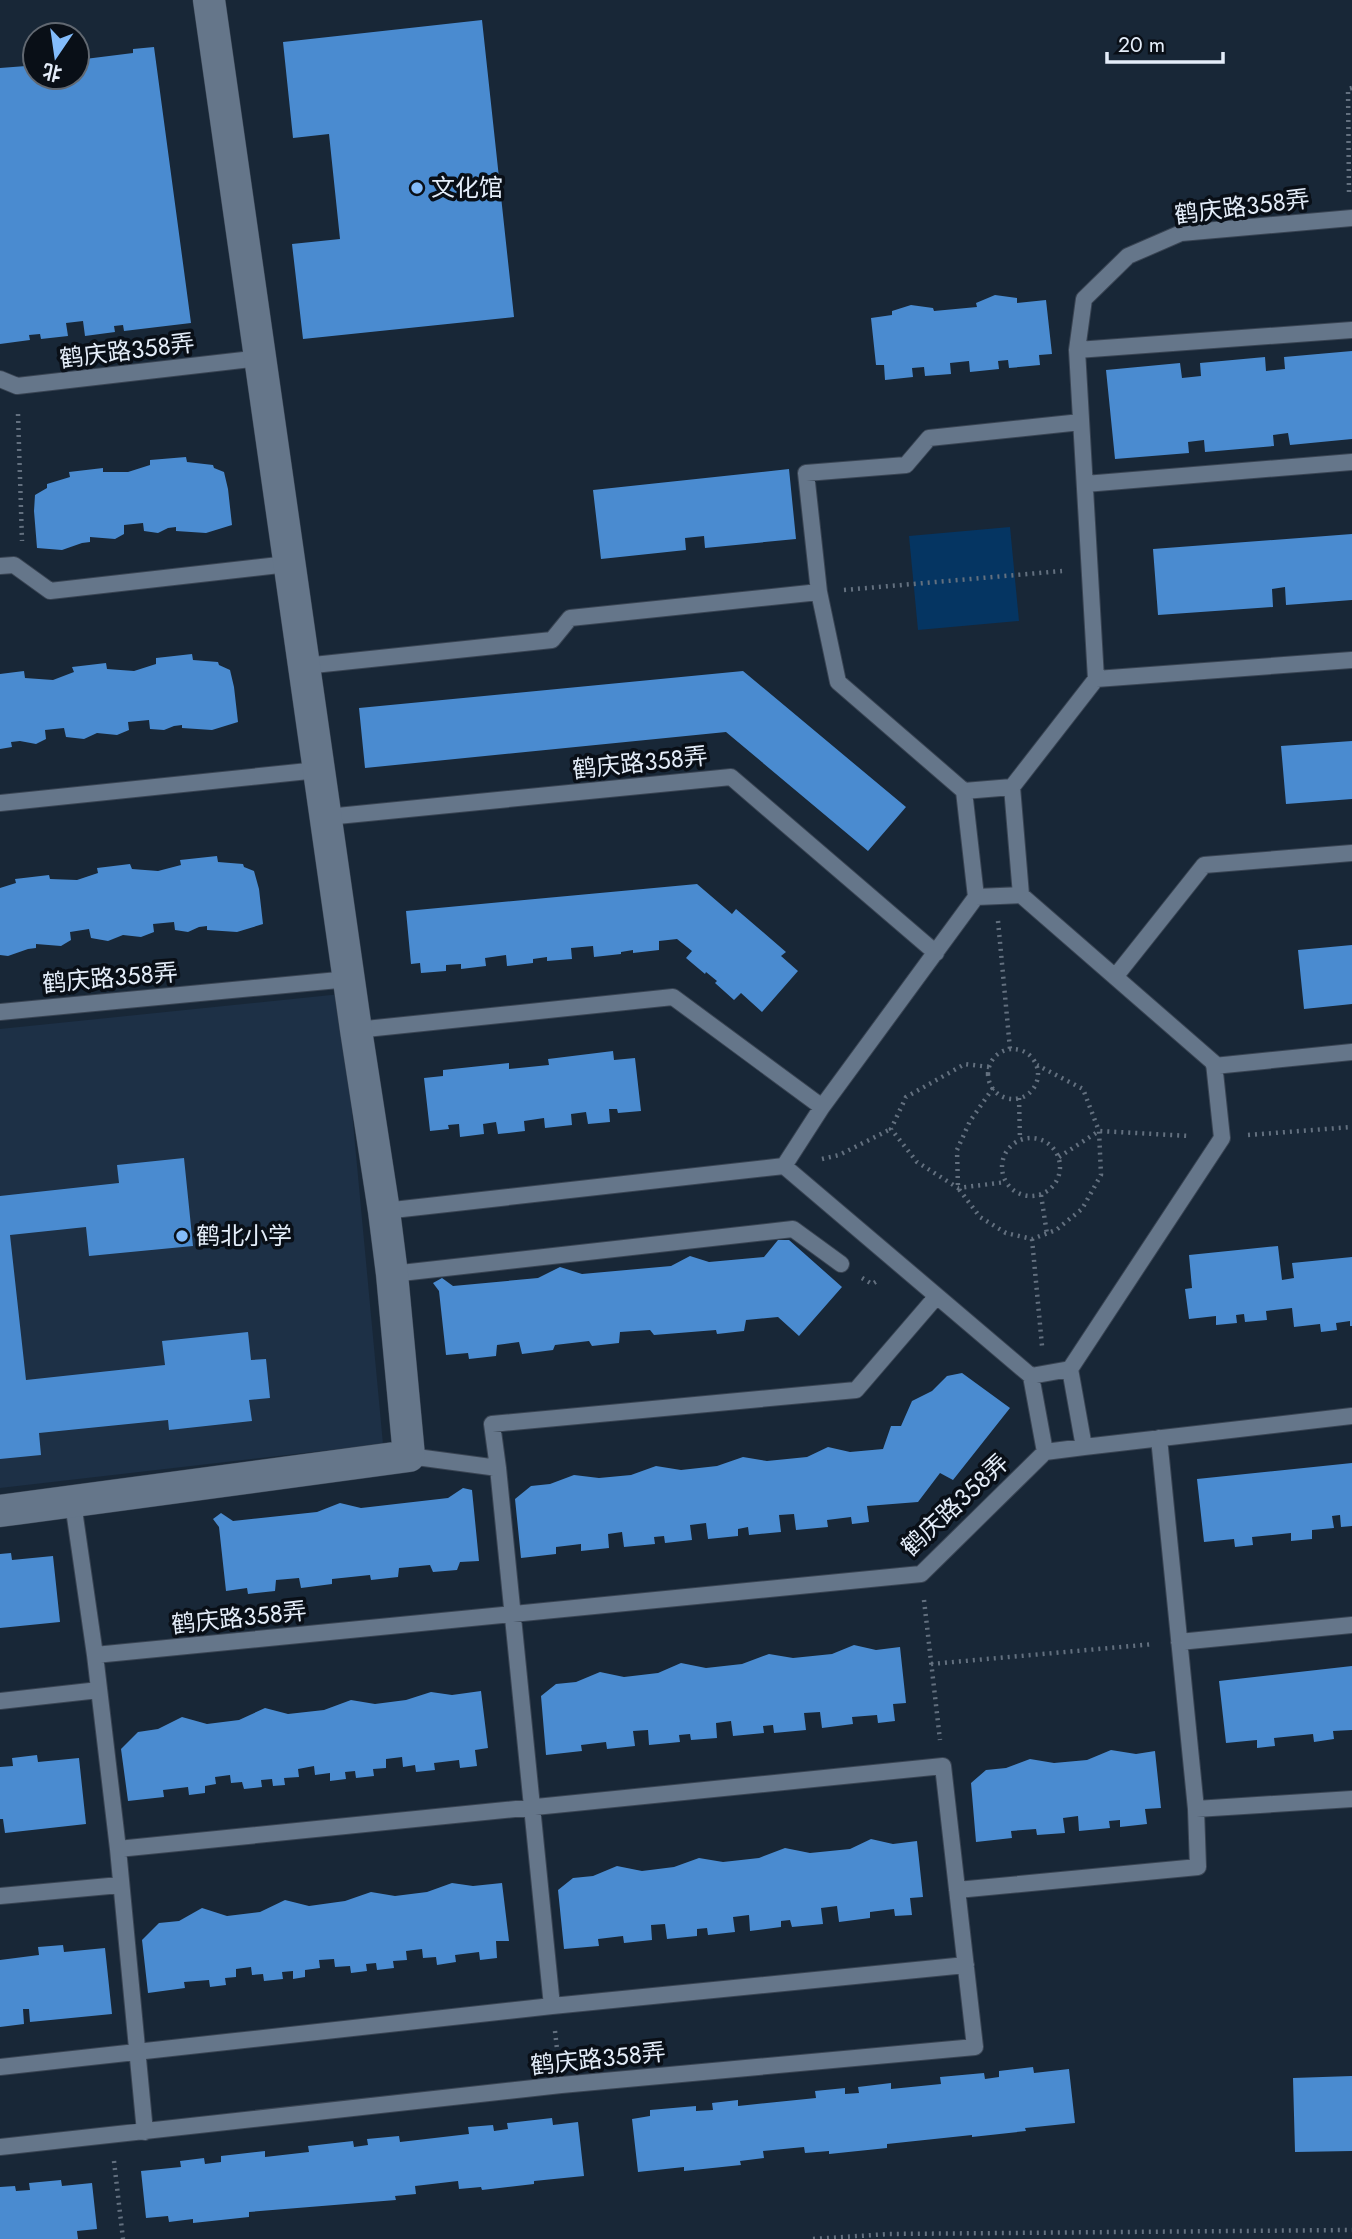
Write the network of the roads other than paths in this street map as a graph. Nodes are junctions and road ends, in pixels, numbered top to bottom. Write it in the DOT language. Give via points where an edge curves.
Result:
graph roads {
  1 [pos="209,0"];
  2 [pos="1350,218"];
  3 [pos="1352,330"];
  4 [pos="1077,350"];
  5 [pos="260,358"];
  6 [pos="0,379"];
  7 [pos="1081,422"];
  8 [pos="1352,462"];
  9 [pos="1085,484"];
  10 [pos="288,564"];
  11 [pos="7,565"];
  12 [pos="819,592"];
  13 [pos="1352,660"];
  14 [pos="303,666"];
  15 [pos="1096,679"];
  16 [pos="318,770"];
  17 [pos="1012,787"];
  18 [pos="964,790"];
  19 [pos="0,803"];
  20 [pos="327,817"];
  21 [pos="1352,853"];
  22 [pos="1021,895"];
  23 [pos="976,897"];
  24 [pos="936,953"];
  25 [pos="1115,977"];
  26 [pos="349,979"];
  27 [pos="0,1012"];
  28 [pos="356,1030"];
  29 [pos="1352,1052"];
  30 [pos="1214,1066"];
  31 [pos="822,1107"];
  32 [pos="784,1166"];
  33 [pos="384,1211"];
  34 [pos="841,1264"];
  35 [pos="393,1274"];
  36 [pos="936,1297"];
  37 [pos="1070,1369"];
  38 [pos="1038,1374"];
  39 [pos="1352,1416"];
  40 [pos="1159,1438"];
  41 [pos="1084,1447"];
  42 [pos="1045,1451"];
  43 [pos="409,1456"];
  44 [pos="498,1468"];
  45 [pos="73,1503"];
  46 [pos="0,1511"];
  47 [pos="514,1614"];
  48 [pos="1352,1625"];
  49 [pos="1179,1642"];
  50 [pos="95,1655"];
  51 [pos="99,1690"];
  52 [pos="0,1701"];
  53 [pos="1352,1799"];
  54 [pos="532,1807"];
  55 [pos="1196,1809"];
  56 [pos="118,1849"];
  57 [pos="120,1885"];
  58 [pos="957,1890"];
  59 [pos="0,1896"];
  60 [pos="966,1965"];
  61 [pos="552,2006"];
  62 [pos="137,2053"];
  63 [pos="0,2067"];
  64 [pos="145,2132"];
  65 [pos="0,2147"];
  1 -- 5 [label="street"];
  2 -- 4 [label="lane, 鹤庆路358弄" via="1181,233 1128,256 1084,299"];
  3 -- 4 [label="lane"];
  4 -- 7 [label="lane, 鹤庆路358弄"];
  5 -- 6 [label="lane, 鹤庆路358弄" via="17,386"];
  5 -- 10 [label="street"];
  7 -- 9 [label="lane, 鹤庆路358弄"];
  7 -- 12 [label="lane" via="929,438 906,466 806,473"];
  8 -- 9 [label="lane"];
  9 -- 15 [label="lane, 鹤庆路358弄"];
  10 -- 11 [label="lane" via="50,591"];
  10 -- 14 [label="street"];
  12 -- 14 [label="lane" via="570,618 552,640"];
  12 -- 18 [label="lane" via="838,682"];
  13 -- 15 [label="lane"];
  14 -- 16 [label="street"];
  15 -- 17 [label="lane"];
  16 -- 19 [label="lane"];
  16 -- 20 [label="street"];
  17 -- 18 [label="lane"];
  17 -- 22 [label="lane"];
  18 -- 23 [label="lane"];
  20 -- 24 [label="lane, 鹤庆路358弄" via="730,777"];
  20 -- 26 [label="street"];
  21 -- 25 [label="lane" via="1204,865"];
  22 -- 23 [label="lane"];
  22 -- 25 [label="lane"];
  23 -- 24 [label="lane"];
  24 -- 31 [label="lane"];
  25 -- 30 [label="lane"];
  26 -- 27 [label="lane, 鹤庆路358弄"];
  26 -- 28 [label="street"];
  28 -- 31 [label="lane" via="673,997"];
  28 -- 33 [label="street"];
  29 -- 30 [label="lane"];
  30 -- 37 [label="lane" via="1223,1138"];
  31 -- 32 [label="lane"];
  32 -- 33 [label="lane"];
  32 -- 36 [label="lane"];
  33 -- 35 [label="street"];
  34 -- 35 [label="lane" via="793,1229"];
  35 -- 43 [label="street"];
  36 -- 38 [label="lane"];
  36 -- 44 [label="lane" via="856,1390 492,1424"];
  37 -- 38 [label="lane"];
  37 -- 41 [label="lane"];
  38 -- 42 [label="lane"];
  39 -- 40 [label="lane"];
  40 -- 41 [label="lane"];
  40 -- 49 [label="lane"];
  41 -- 42 [label="lane"];
  42 -- 47 [label="lane, 鹤庆路358弄" via="921,1574"];
  43 -- 44 [label="lane"];
  43 -- 45 [label="street"];
  44 -- 47 [label="lane"];
  45 -- 46 [label="street"];
  45 -- 50 [label="lane"];
  47 -- 50 [label="lane, 鹤庆路358弄"];
  47 -- 54 [label="lane"];
  48 -- 49 [label="lane"];
  49 -- 55 [label="lane"];
  50 -- 51 [label="lane"];
  51 -- 52 [label="lane"];
  51 -- 56 [label="lane"];
  53 -- 55 [label="lane"];
  54 -- 56 [label="lane"];
  54 -- 58 [label="lane, 鹤庆路358弄" via="943,1766"];
  54 -- 61 [label="lane"];
  55 -- 58 [label="lane" via="1198,1867"];
  56 -- 57 [label="lane"];
  57 -- 59 [label="lane"];
  57 -- 62 [label="lane"];
  58 -- 60 [label="lane, 鹤庆路358弄"];
  60 -- 61 [label="lane"];
  60 -- 64 [label="lane, 鹤庆路358弄" via="975,2047 561,2085"];
  61 -- 62 [label="lane"];
  62 -- 63 [label="lane"];
  62 -- 64 [label="lane"];
  64 -- 65 [label="lane, 鹤庆路358弄"];
}
